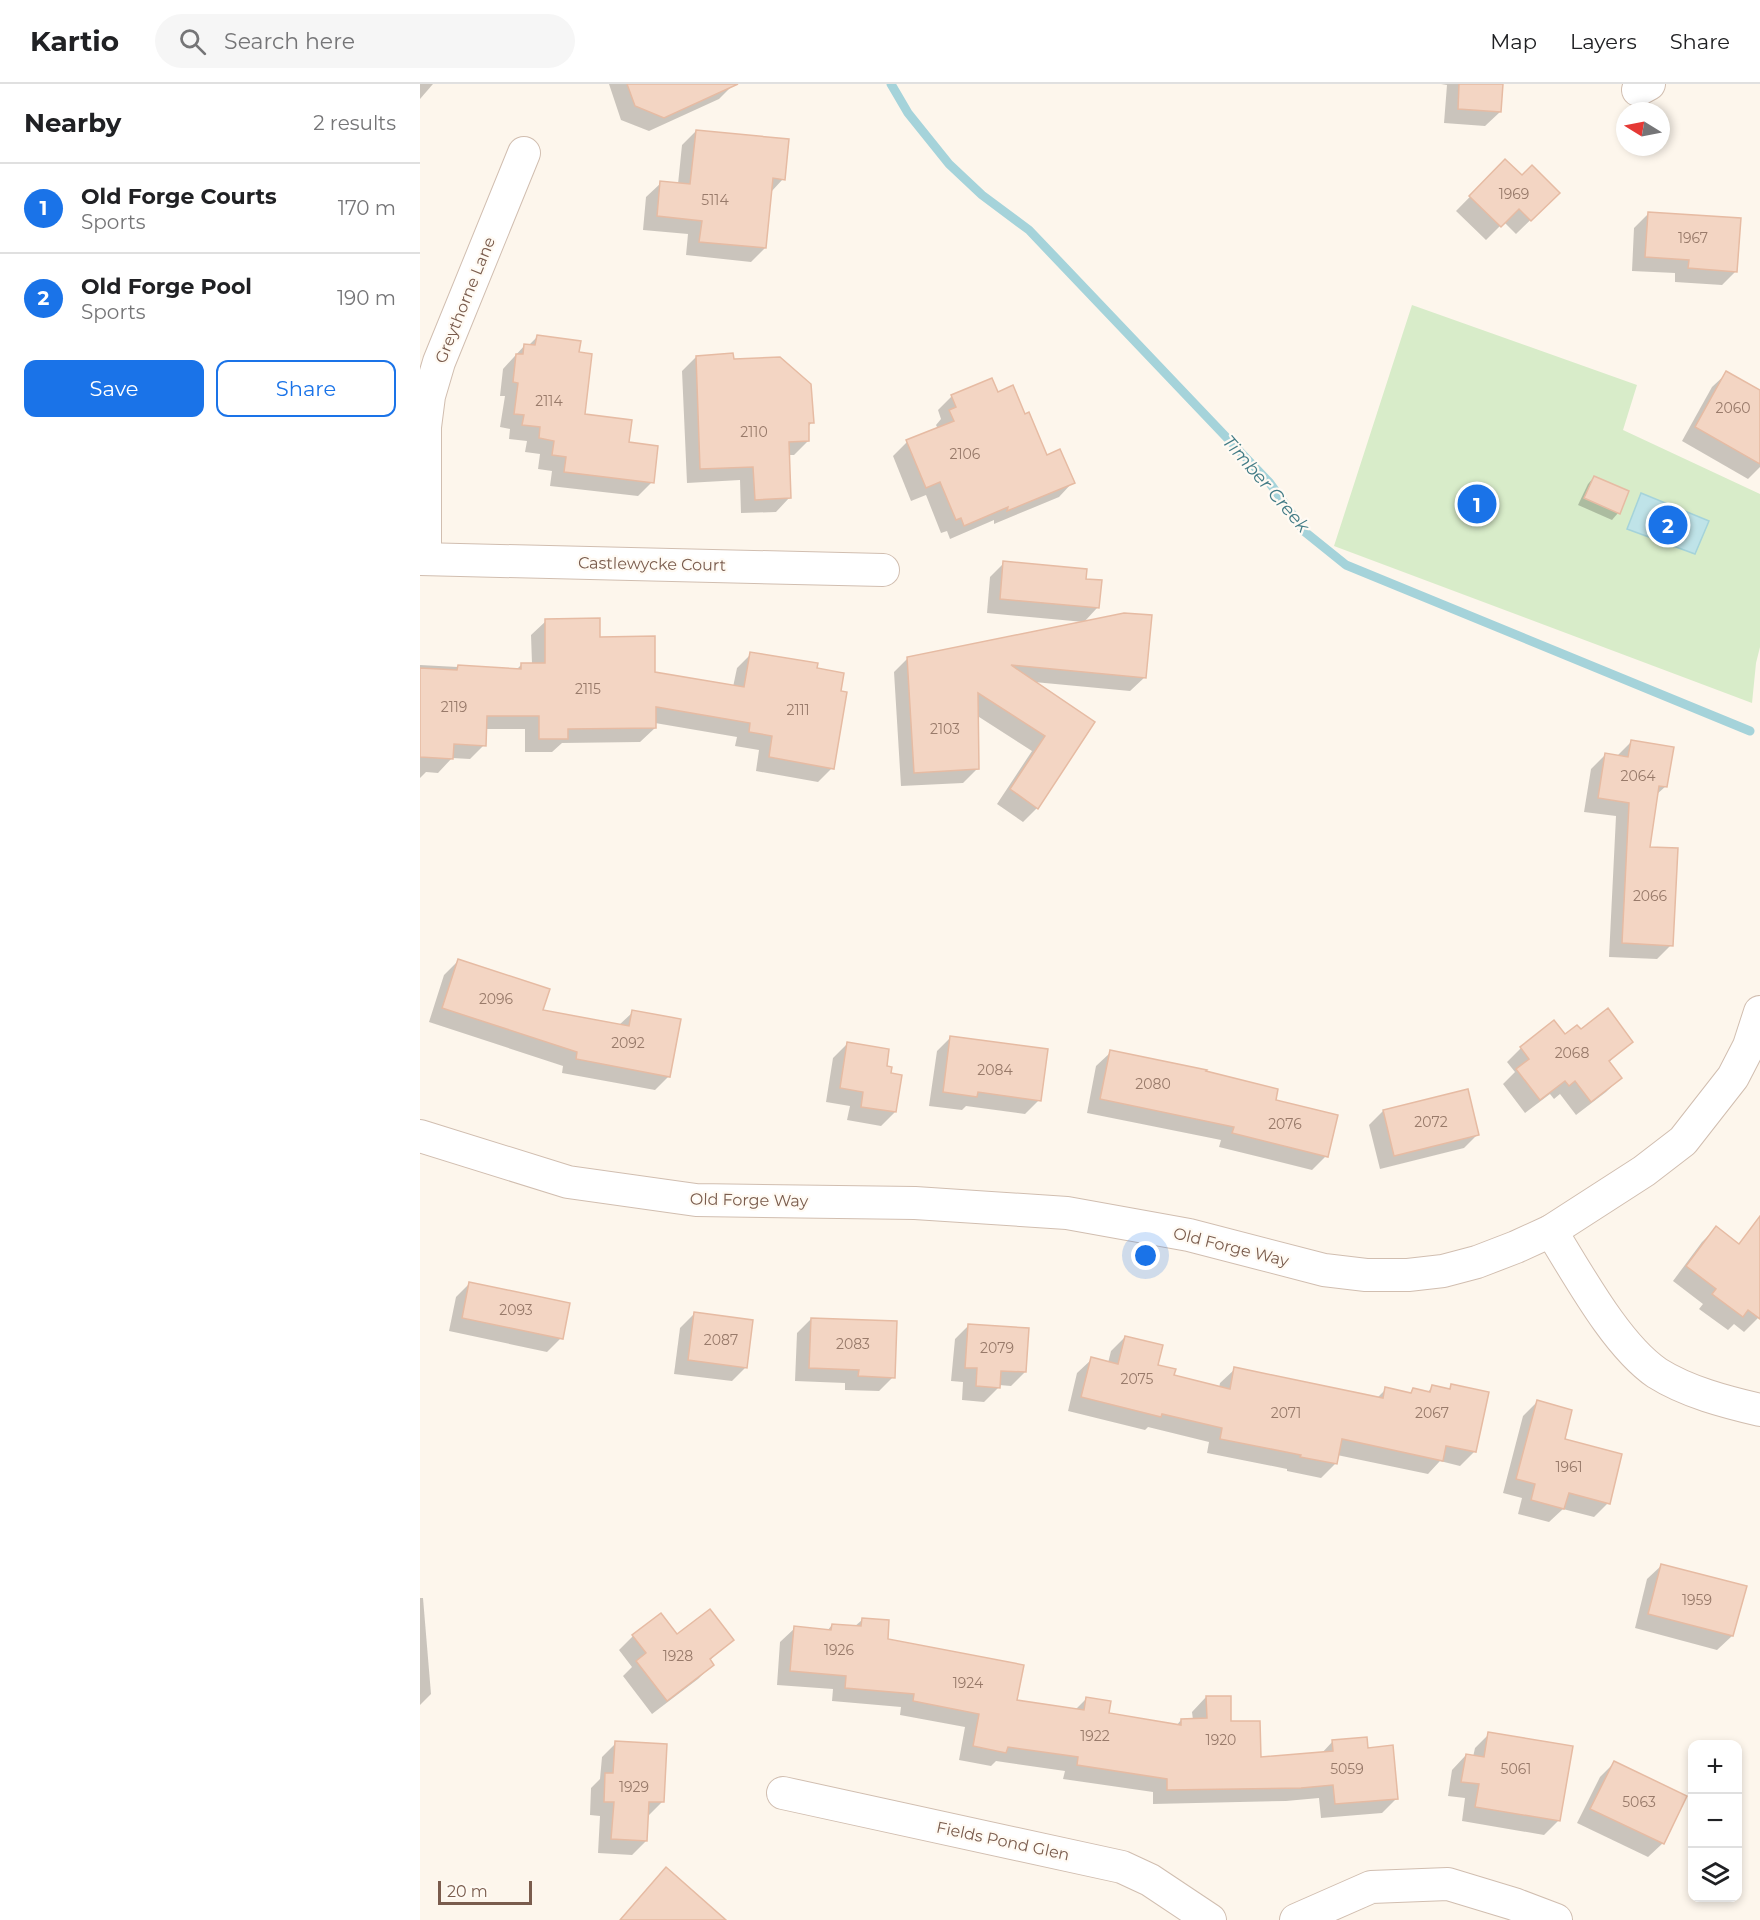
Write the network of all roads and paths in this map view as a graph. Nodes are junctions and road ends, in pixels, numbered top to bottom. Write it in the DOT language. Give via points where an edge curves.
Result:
graph roads {
  1 [pos="524,153"];
  2 [pos="422,559"];
  3 [pos="883,570"];
  4 [pos="1760,1012"];
  5 [pos="420,1136"];
  6 [pos="1551,1231"];
  7 [pos="1760,1410"];
  8 [pos="783,1793"];
  9 [pos="1210,1920"];
  10 [pos="1296,1920"];
  11 [pos="1556,1920"];
  1 -- 2 [label="street, Greythorne Lane" via="439,362 429,396"];
  2 -- 3 [label="street, Castlewycke Court"];
  4 -- 6 [label="street, Old Forge Way" via="1749,1046 1732,1077 1683,1141"];
  5 -- 6 [label="street, Old Forge Way" via="568,1182 696,1200 915,1203 1067,1213 1189,1235 1324,1270 1366,1275 1443,1271 1477,1262"];
  6 -- 7 [label="street" via="1602,1312 1637,1356 1683,1386"];
  8 -- 9 [label="street, Fields Pond Glen" via="1122,1867 1150,1880"];
  10 -- 11 [label="street" via="1371,1887 1448,1884"];
}
